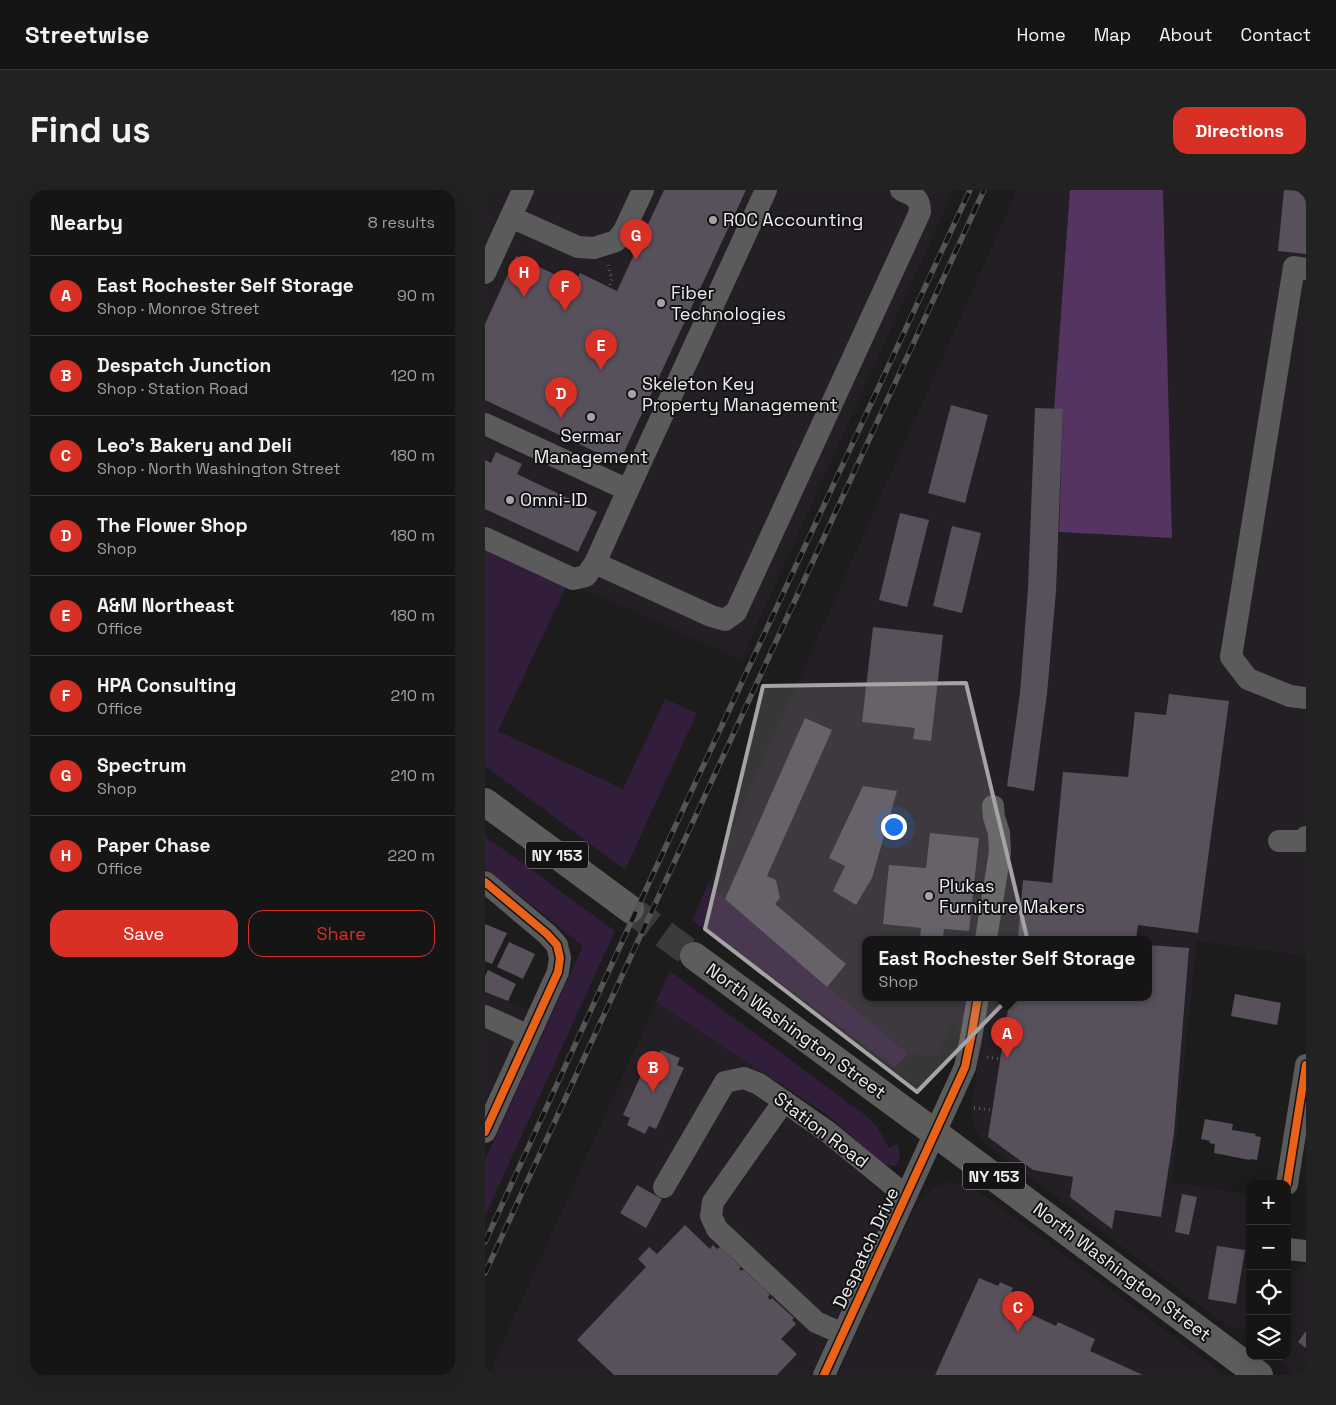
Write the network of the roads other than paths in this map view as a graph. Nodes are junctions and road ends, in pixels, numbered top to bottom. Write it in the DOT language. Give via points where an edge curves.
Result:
graph roads {
  1 [pos="523,190"];
  2 [pos="643,190"];
  3 [pos="767,190"];
  4 [pos="901,190"];
  5 [pos="511,217"];
  6 [pos="1306,269"];
  7 [pos="485,273"];
  8 [pos="485,424"];
  9 [pos="628,490"];
  10 [pos="485,538"];
  11 [pos="595,563"];
  12 [pos="1306,698"];
  13 [pos="485,802"];
  14 [pos="993,806"];
  15 [pos="1306,837"];
  16 [pos="1279,841"];
  17 [pos="485,882"];
  18 [pos="630,909"];
  19 [pos="986,936"];
  20 [pos="694,956"];
  21 [pos="977,1001"];
  22 [pos="485,1016"];
  23 [pos="529,1036"];
  24 [pos="1306,1065"];
  25 [pos="784,1101"];
  26 [pos="485,1132"];
  27 [pos="935,1133"];
  28 [pos="1288,1180"];
  29 [pos="664,1187"];
  30 [pos="906,1196"];
  31 [pos="1291,1249"];
  32 [pos="1306,1250"];
  33 [pos="843,1334"];
  34 [pos="1256,1369"];
  35 [pos="824,1375"];
  1 -- 5 [label="street"];
  2 -- 5 [label="street" via="616,241 594,248 578,247"];
  3 -- 9 [label="street"];
  4 -- 11 [label="street" via="914,196 920,203 920,212 736,612 725,620 711,616"];
  5 -- 7 [label="street"];
  6 -- 12 [label="street" via="1294,267 1231,657 1247,679 1290,696"];
  8 -- 9 [label="street"];
  9 -- 11 [label="street"];
  10 -- 11 [label="street" via="573,579 586,576"];
  13 -- 18 [label="main road, NY 153"];
  14 -- 19 [label="street" via="1000,852"];
  15 -- 16 [label="street" via="1302,841"];
  17 -- 23 [label="street" via="557,945 560,958 558,972"];
  20 -- 27 [label="main road, North Washington Street / NY 153"];
  21 -- 27 [label="street, Despatch Drive" via="965,1067"];
  22 -- 23 [label="street"];
  23 -- 26 [label="street"];
  24 -- 28 [label="street"];
  25 -- 29 [label="street, Station Road" via="759,1084 743,1078 725,1082"];
  25 -- 30 [label="street, Station Road" via="828,1132"];
  25 -- 33 [label="street" via="713,1202 711,1216 717,1229 816,1322"];
  27 -- 30 [label="street, Despatch Drive"];
  27 -- 34 [label="main road, North Washington Street / NY 153"];
  30 -- 33 [label="street, Despatch Drive"];
  31 -- 32 [label="street"];
  33 -- 35 [label="street, Despatch Drive"];
}
